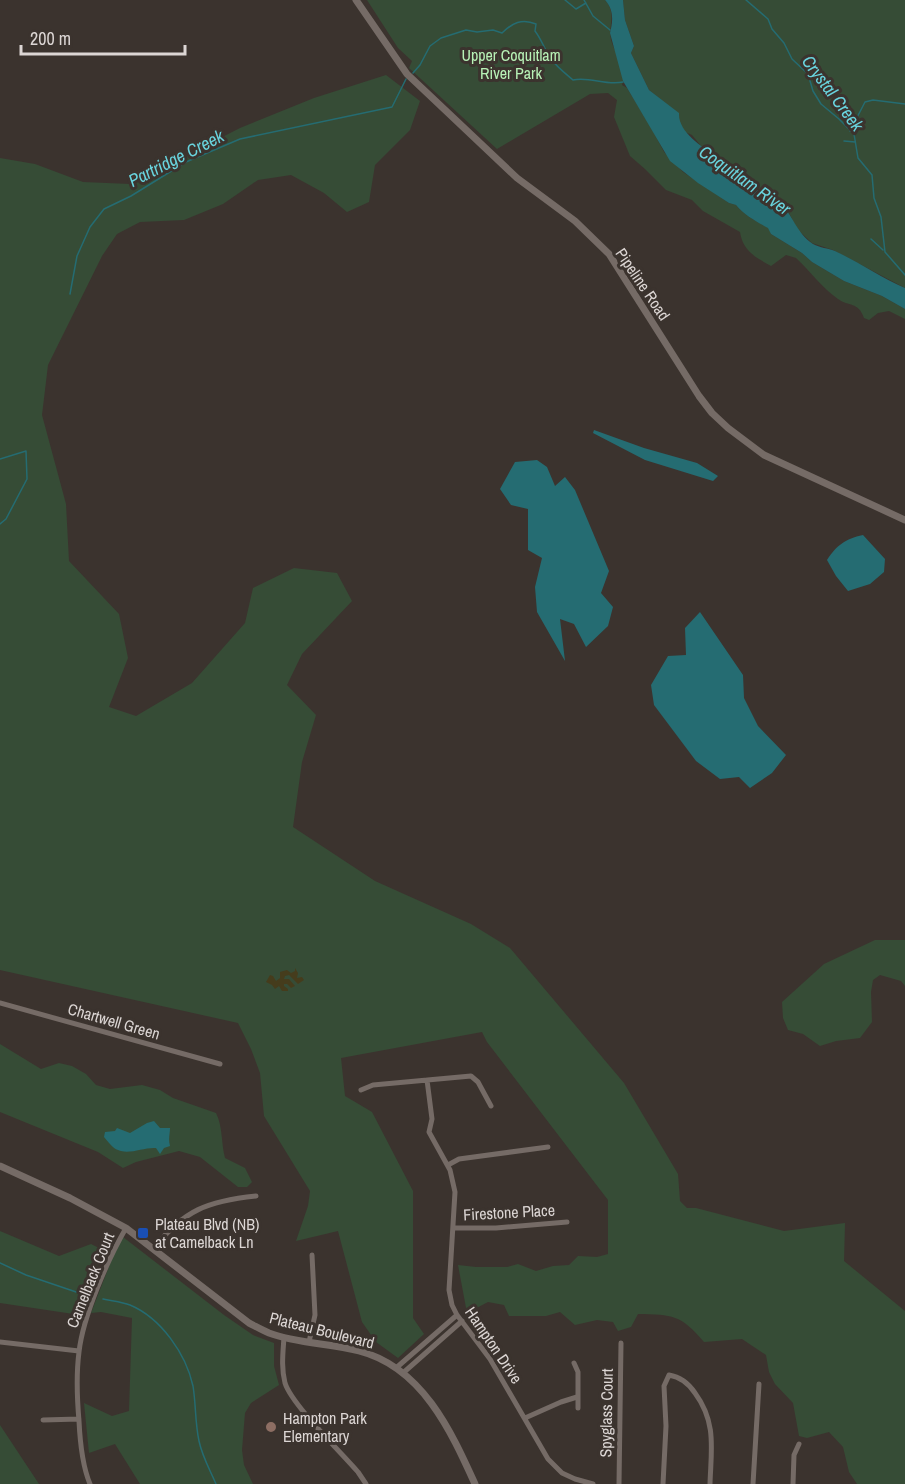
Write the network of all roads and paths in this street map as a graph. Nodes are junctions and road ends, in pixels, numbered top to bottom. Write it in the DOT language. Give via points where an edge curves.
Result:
graph roads {
  1 [pos="356,0"];
  2 [pos="905,519"];
  3 [pos="0,1003"];
  4 [pos="220,1064"];
  5 [pos="428,1080"];
  6 [pos="361,1090"];
  7 [pos="491,1106"];
  8 [pos="548,1147"];
  9 [pos="448,1165"];
  10 [pos="0,1166"];
  11 [pos="256,1196"];
  12 [pos="567,1222"];
  13 [pos="126,1228"];
  14 [pos="453,1228"];
  15 [pos="154,1248"];
  16 [pos="312,1255"];
  17 [pos="458,1315"];
  18 [pos="462,1321"];
  19 [pos="284,1337"];
  20 [pos="0,1342"];
  21 [pos="309,1342"];
  22 [pos="621,1343"];
  23 [pos="79,1351"];
  24 [pos="574,1363"];
  25 [pos="396,1368"];
  26 [pos="403,1373"];
  27 [pos="759,1384"];
  28 [pos="577,1397"];
  29 [pos="578,1408"];
  30 [pos="525,1418"];
  31 [pos="79,1419"];
  32 [pos="43,1420"];
  33 [pos="799,1444"];
  34 [pos="574,1482"];
  35 [pos="90,1484"];
  36 [pos="366,1484"];
  37 [pos="475,1484"];
  38 [pos="593,1484"];
  39 [pos="619,1484"];
  40 [pos="663,1484"];
  41 [pos="710,1484"];
  42 [pos="753,1484"];
  43 [pos="793,1484"];
  1 -- 2 [label="street, Pipeline Road" via="407,74 517,178 574,221 609,254 712,413 764,455"];
  3 -- 4 [label="street, Chartwell Green"];
  5 -- 6 [label="street" via="373,1085"];
  5 -- 7 [label="street" via="471,1076"];
  5 -- 9 [label="street, Hampton Drive" via="432,1119 429,1132"];
  8 -- 9 [label="street" via="459,1159"];
  9 -- 14 [label="street, Hampton Drive" via="455,1192"];
  10 -- 13 [label="street, Plateau Boulevard"];
  11 -- 15 [label="street" via="203,1206 168,1230"];
  12 -- 14 [label="street, Firestone Place"];
  13 -- 15 [label="street, Plateau Boulevard"];
  13 -- 23 [label="street, Camelback Court" via="113,1250"];
  14 -- 17 [label="street, Hampton Drive" via="449,1290"];
  15 -- 19 [label="street, Plateau Boulevard" via="249,1323"];
  16 -- 21 [label="street" via="315,1315"];
  17 -- 18 [label="street, Hampton Drive"];
  17 -- 25 [label="street"];
  18 -- 26 [label="street"];
  18 -- 30 [label="street, Hampton Drive"];
  19 -- 21 [label="street, Plateau Boulevard"];
  19 -- 36 [label="street" via="282,1363 294,1400"];
  20 -- 23 [label="street"];
  21 -- 25 [label="street, Plateau Boulevard" via="360,1351"];
  22 -- 39 [label="street, Spyglass Court"];
  23 -- 31 [label="street, Camelback Court"];
  24 -- 28 [label="street" via="578,1372"];
  25 -- 26 [label="street, Plateau Boulevard"];
  26 -- 37 [label="street, Plateau Boulevard" via="435,1408"];
  27 -- 42 [label="street"];
  28 -- 29 [label="street"];
  28 -- 30 [label="street"];
  30 -- 34 [label="street, Hampton Drive" via="548,1459"];
  31 -- 32 [label="street"];
  31 -- 35 [label="street, Camelback Court"];
  33 -- 43 [label="street" via="794,1455"];
  34 -- 38 [label="street, Hampton Drive"];
  40 -- 41 [label="street" via="664,1386 669,1375 678,1376 691,1387 705,1407 712,1439"];
}
